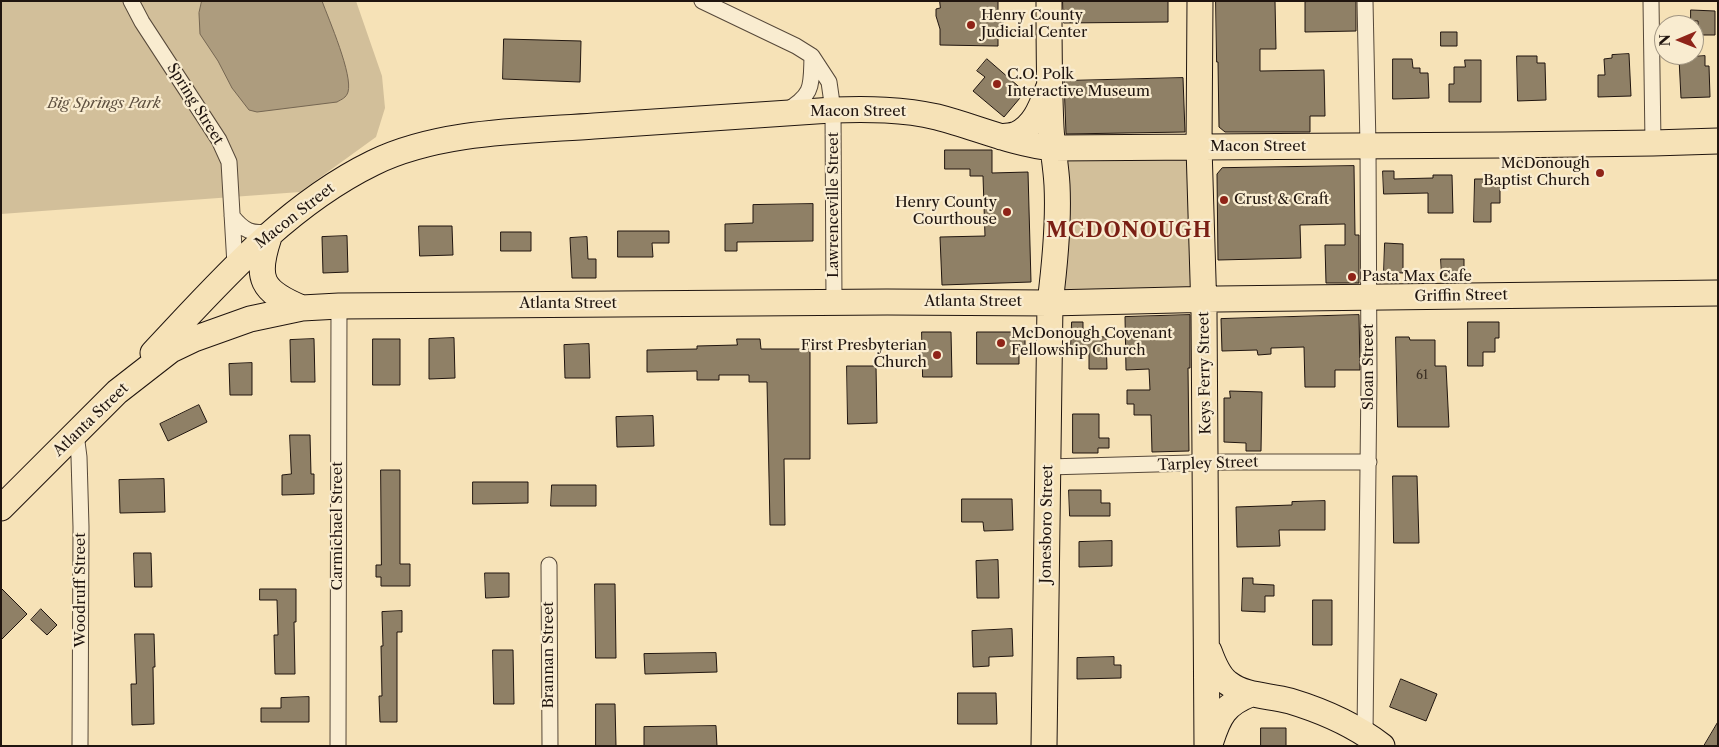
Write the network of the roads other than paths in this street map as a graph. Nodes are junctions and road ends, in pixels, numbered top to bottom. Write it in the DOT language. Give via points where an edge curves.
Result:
graph roads {
  1 [pos="131,1"];
  2 [pos="702,1"];
  3 [pos="1048,1"];
  4 [pos="1200,1"];
  5 [pos="1366,1"];
  6 [pos="1651,1"];
  7 [pos="812,56"];
  8 [pos="1049,84"];
  9 [pos="833,110"];
  10 [pos="782,113"];
  11 [pos="1001,137"];
  12 [pos="1718,141"];
  13 [pos="1652,143"];
  14 [pos="1368,146"];
  15 [pos="1199,147"];
  16 [pos="1053,148"];
  17 [pos="232,216"];
  18 [pos="272,234"];
  19 [pos="235,265"];
  20 [pos="1718,293"];
  21 [pos="1369,297"];
  22 [pos="1204,299"];
  23 [pos="834,303"];
  24 [pos="1050,303"];
  25 [pos="338,306"];
  26 [pos="302,308"];
  27 [pos="117,392"];
  28 [pos="76,434"];
  29 [pos="1369,462"];
  30 [pos="1206,463"];
  31 [pos="1048,468"];
  32 [pos="1,508"];
  33 [pos="549,565"];
  34 [pos="1207,646"];
  35 [pos="1251,694"];
  36 [pos="1374,739"];
  37 [pos="80,746"];
  38 [pos="338,746"];
  39 [pos="550,746"];
  40 [pos="1044,746"];
  41 [pos="1208,746"];
  1 -- 17 [label="street, Spring Street" via="219,140 229,162"];
  2 -- 7 [label="street, Lawrenceville Street"];
  3 -- 8 [label="main road, Jonesboro Street"];
  4 -- 15 [label="main road, Keys Ferry Street"];
  5 -- 14 [label="street, Sloan Street"];
  6 -- 13 [label="street"];
  7 -- 9 [label="street, Lawrenceville Street" via="829,82"];
  7 -- 10 [label="street" via="809,91 802,102"];
  8 -- 11 [label="main road" via="1039,113 1032,122 1016,134"];
  8 -- 16 [label="main road, Jonesboro Street"];
  9 -- 10 [label="main road, Macon Street"];
  9 -- 11 [label="main road, Macon Street" via="911,112"];
  9 -- 23 [label="street, Lawrenceville Street"];
  10 -- 18 [label="main road, Macon Street" via="511,131 451,139 405,150 374,162 313,199"];
  11 -- 16 [label="main road, Macon Street"];
  12 -- 13 [label="main road, Macon Street"];
  13 -- 14 [label="main road, Macon Street"];
  14 -- 15 [label="main road, Macon Street"];
  14 -- 21 [label="street, Sloan Street"];
  15 -- 16 [label="main road, Macon Street"];
  15 -- 22 [label="main road, Keys Ferry Street"];
  16 -- 24 [label="main road, Jonesboro Street" via="1058,224"];
  17 -- 18 [label="street" via="249,232"];
  17 -- 19 [label="street, Spring Street"];
  18 -- 19 [label="main road, Macon Street"];
  18 -- 26 [label="main road" via="263,256 261,271 264,281 280,299"];
  19 -- 27 [label="main road, Macon Street"];
  20 -- 21 [label="main road, Griffin Street"];
  21 -- 22 [label="main road, Griffin Street"];
  21 -- 29 [label="street, Sloan Street"];
  22 -- 24 [label="main road, Atlanta Street"];
  22 -- 30 [label="main road, Keys Ferry Street"];
  23 -- 24 [label="main road, Atlanta Street"];
  23 -- 25 [label="main road, Atlanta Street"];
  24 -- 31 [label="main road, Jonesboro Street"];
  25 -- 26 [label="main road, Atlanta Street"];
  25 -- 38 [label="street, Carmichael Street"];
  26 -- 27 [label="main road, Atlanta Street" via="250,319 194,339 171,350"];
  27 -- 28 [label="main road, Atlanta Street"];
  28 -- 32 [label="main road, Atlanta Street"];
  28 -- 37 [label="street, Woodruff Street" via="81,527"];
  29 -- 30 [label="street, Tarpley Street"];
  29 -- 36 [label="street, Sloan Street"];
  30 -- 31 [label="street, Tarpley Street"];
  30 -- 34 [label="main road, Keys Ferry Street"];
  31 -- 40 [label="main road, Jonesboro Street"];
  33 -- 39 [label="street, Brannan Street"];
  34 -- 35 [label="main road" via="1225,682"];
  34 -- 41 [label="main road, Keys Ferry Street"];
  35 -- 36 [label="main road" via="1313,709"];
  35 -- 41 [label="main road" via="1238,699 1224,711"];
}
